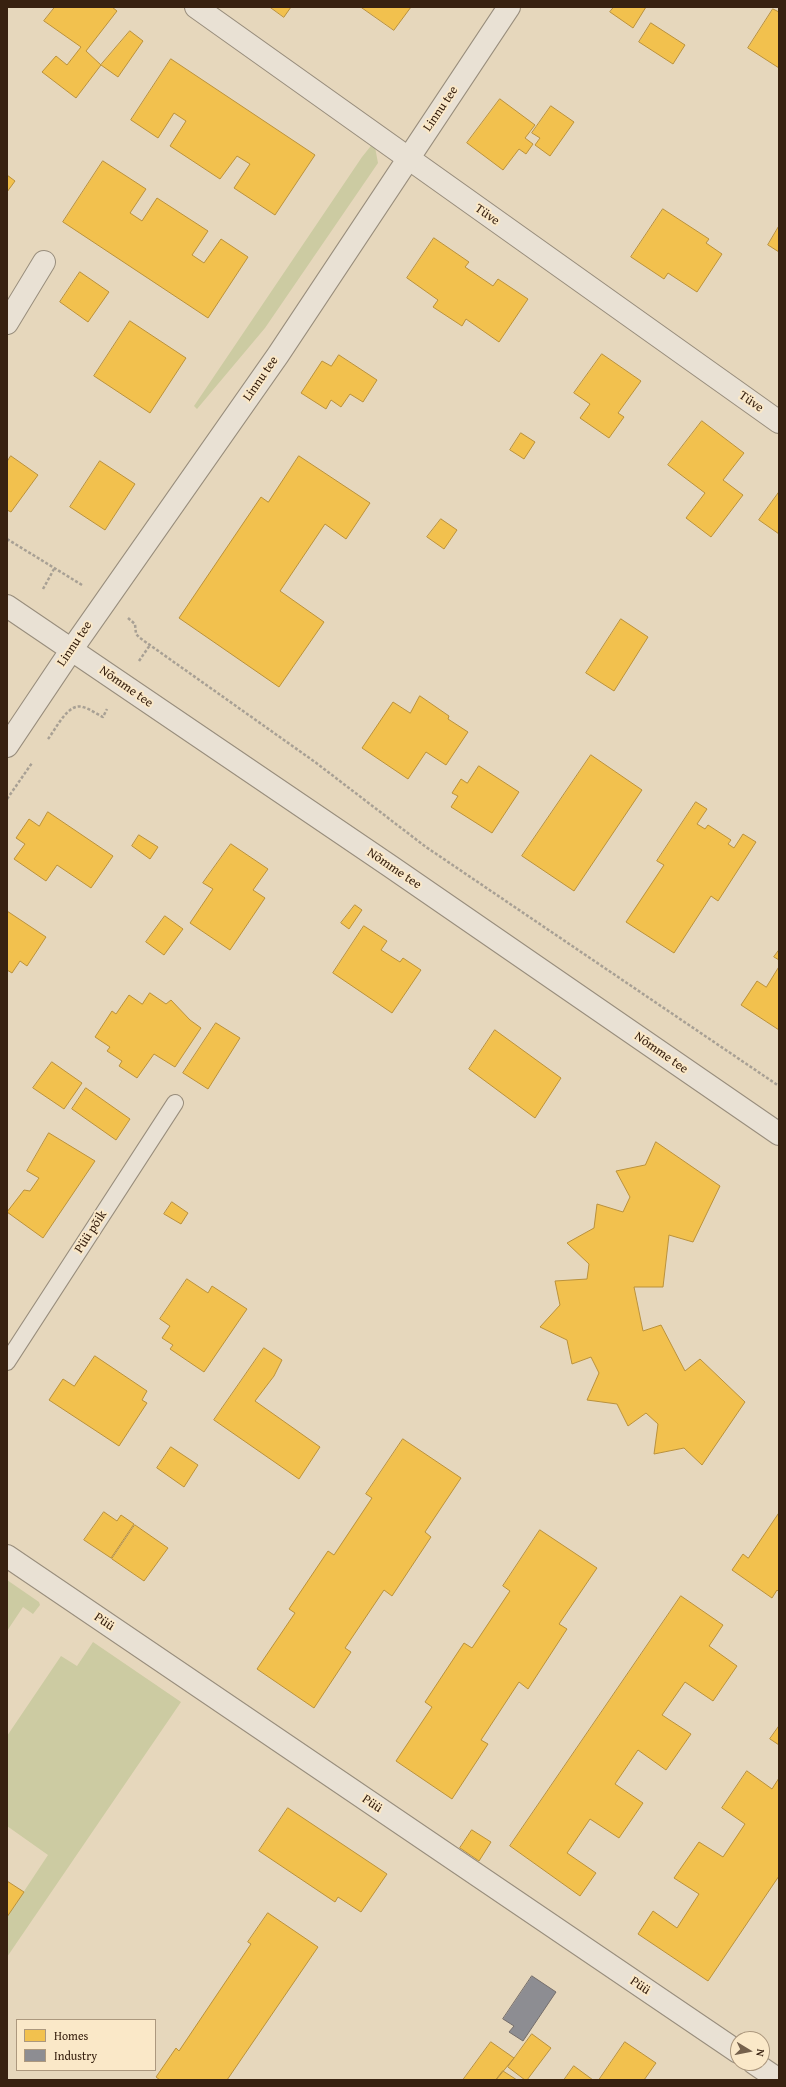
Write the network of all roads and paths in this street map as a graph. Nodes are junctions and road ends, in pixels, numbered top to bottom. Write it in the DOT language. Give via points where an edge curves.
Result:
graph roads {
  1 [pos="196,7"];
  2 [pos="509,7"];
  3 [pos="408,158"];
  4 [pos="44,262"];
  5 [pos="7,322"];
  6 [pos="779,422"];
  7 [pos="7,539"];
  8 [pos="54,569"];
  9 [pos="79,583"];
  10 [pos="42,589"];
  11 [pos="7,606"];
  12 [pos="130,620"];
  13 [pos="150,645"];
  14 [pos="72,649"];
  15 [pos="142,658"];
  16 [pos="107,709"];
  17 [pos="46,743"];
  18 [pos="7,746"];
  19 [pos="33,762"];
  20 [pos="7,799"];
  21 [pos="779,1086"];
  22 [pos="175,1103"];
  23 [pos="779,1134"];
  24 [pos="7,1362"];
  25 [pos="7,1556"];
  26 [pos="730,2047"];
  27 [pos="765,2071"];
  28 [pos="778,2080"];
  1 -- 3 [label="street, Tüve"];
  2 -- 3 [label="street, Linnu tee"];
  3 -- 6 [label="street, Tüve"];
  3 -- 14 [label="street, Linnu tee" via="278,356"];
  4 -- 5 [label="street"];
  7 -- 8 [label="path"];
  8 -- 9 [label="path"];
  8 -- 10 [label="path"];
  11 -- 14 [label="street, Nõmme tee"];
  12 -- 13 [label="path" via="135,624 136,634"];
  13 -- 15 [label="path"];
  13 -- 21 [label="path" via="315,762 426,846"];
  14 -- 18 [label="street, Linnu tee"];
  14 -- 23 [label="street, Nõmme tee"];
  16 -- 17 [label="path" via="103,717 82,706 74,707 68,711"];
  19 -- 20 [label="path"];
  22 -- 24 [label="lane, Püü põik"];
  25 -- 26 [label="street, Püü"];
  27 -- 28 [label="street"];
}
